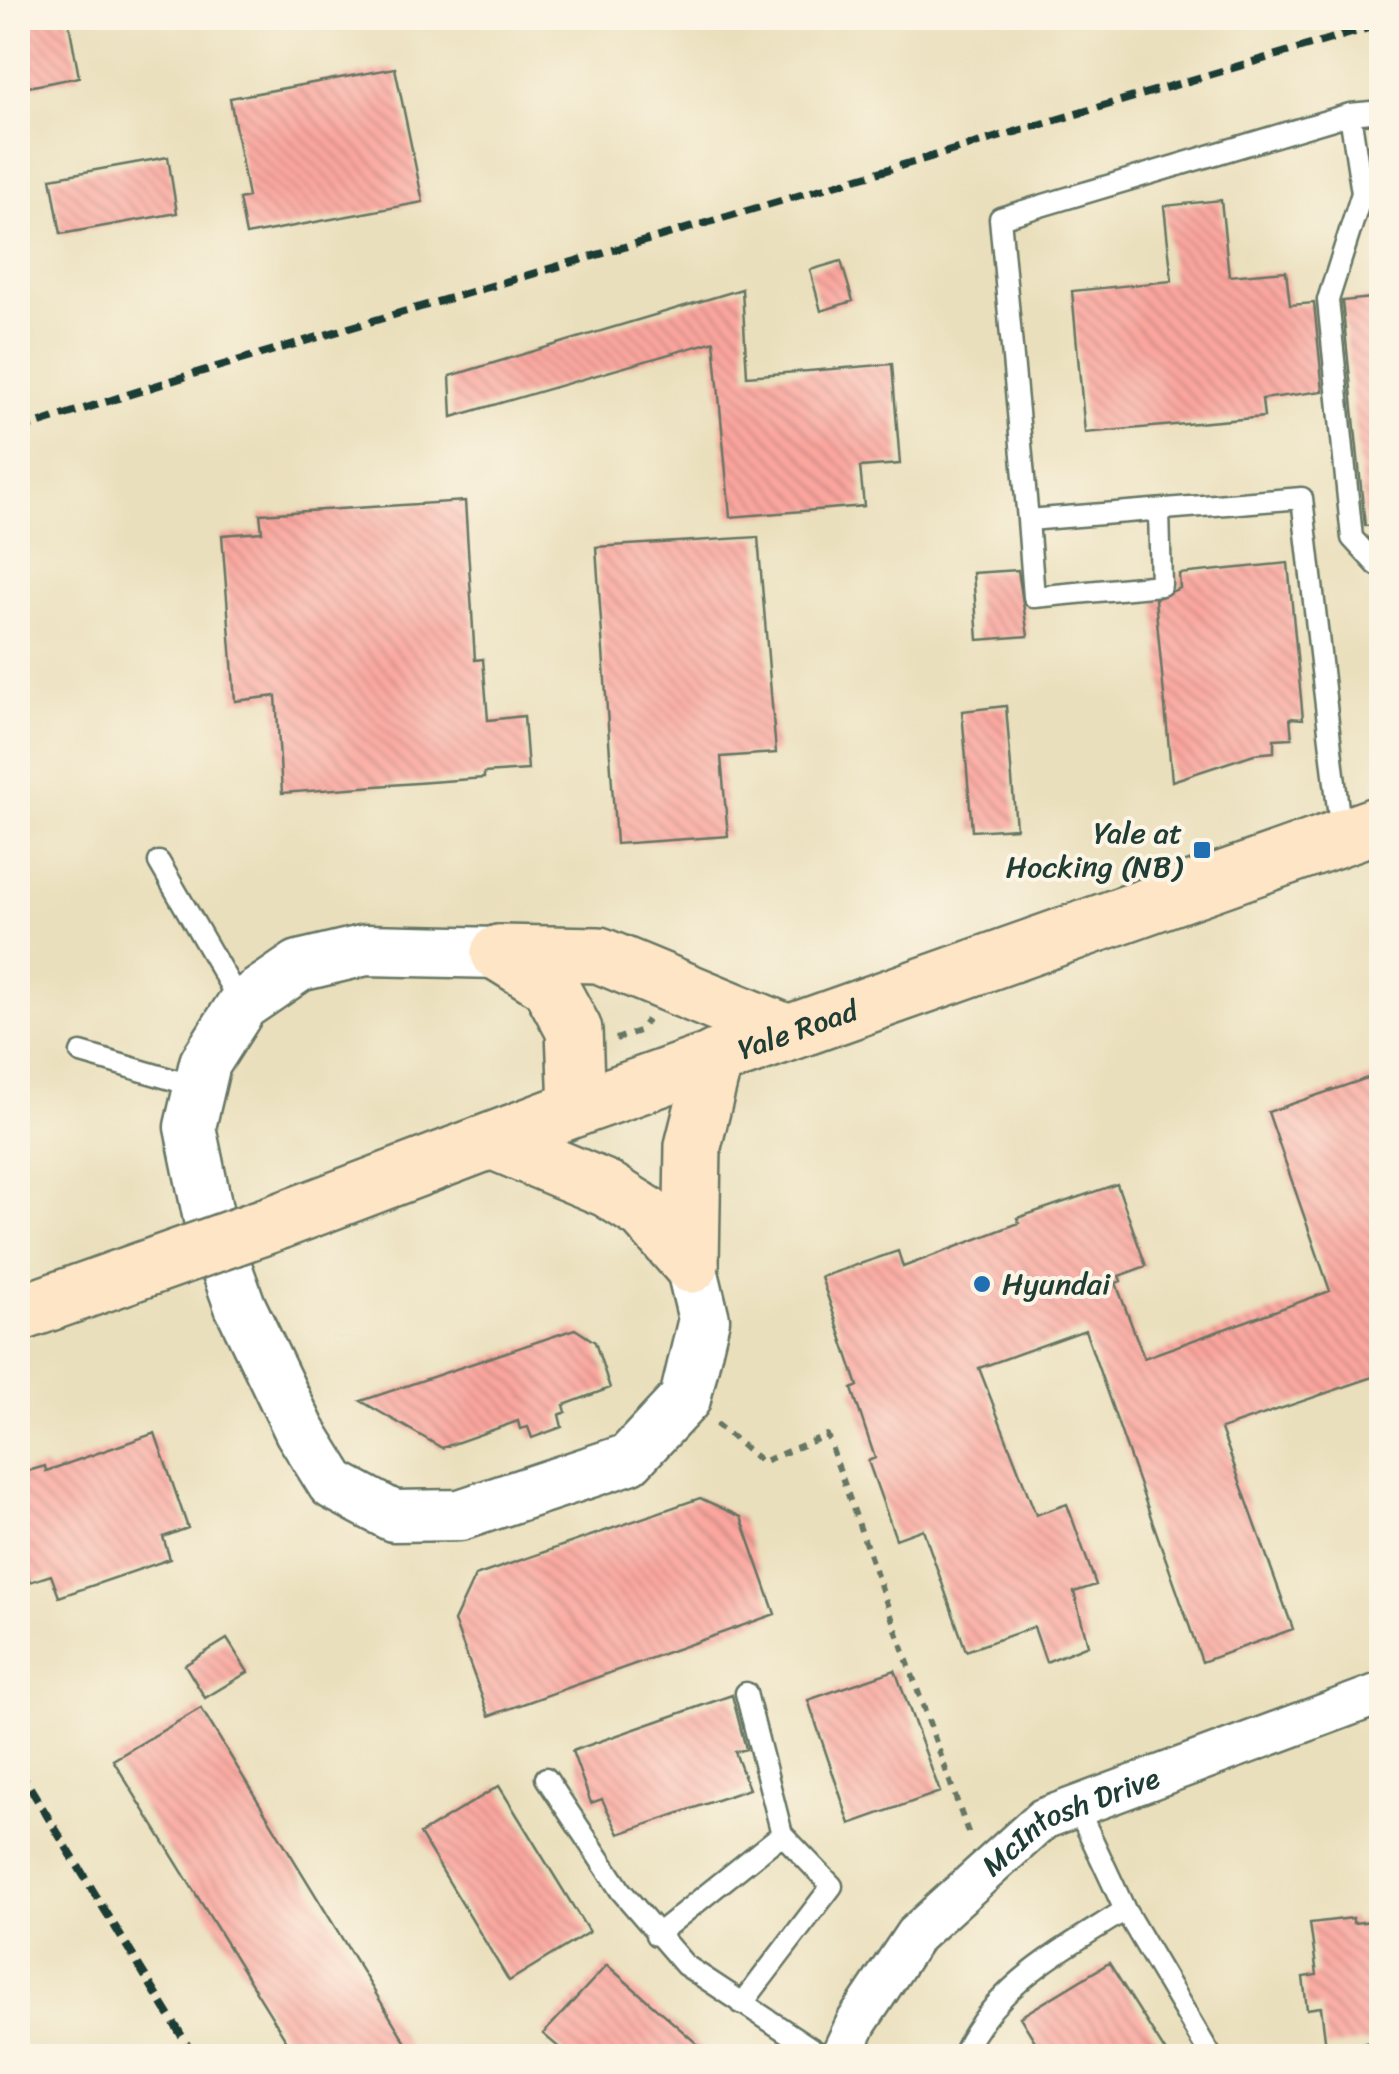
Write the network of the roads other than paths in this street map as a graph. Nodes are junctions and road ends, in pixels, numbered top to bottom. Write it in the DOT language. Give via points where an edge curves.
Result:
graph roads {
  1 [pos="1382,111"];
  2 [pos="1350,114"];
  3 [pos="1159,510"];
  4 [pos="1028,520"];
  5 [pos="1379,564"];
  6 [pos="1382,588"];
  7 [pos="1362,830"];
  8 [pos="159,862"];
  9 [pos="499,953"];
  10 [pos="242,1006"];
  11 [pos="788,1033"];
  12 [pos="82,1053"];
  13 [pos="715,1058"];
  14 [pos="200,1088"];
  15 [pos="577,1108"];
  16 [pos="492,1141"];
  17 [pos="691,1265"];
  18 [pos="18,1314"];
  19 [pos="746,1693"];
  20 [pos="1382,1693"];
  21 [pos="546,1778"];
  22 [pos="1076,1807"];
  23 [pos="782,1834"];
  24 [pos="1125,1910"];
  25 [pos="656,1935"];
  26 [pos="742,2004"];
  27 [pos="823,2056"];
  28 [pos="841,2056"];
  29 [pos="962,2056"];
  30 [pos="1211,2056"];
  1 -- 2 [label="lane"];
  2 -- 4 [label="lane" via="1000,218"];
  2 -- 5 [label="lane" via="1362,193 1328,300 1352,538"];
  3 -- 4 [label="lane"];
  3 -- 4 [label="lane" via="1162,585 1034,597"];
  3 -- 7 [label="lane" via="1302,498"];
  5 -- 6 [label="lane"];
  7 -- 11 [label="main road, Yale Road"];
  8 -- 10 [label="lane"];
  9 -- 10 [label="street" via="366,950 299,966"];
  9 -- 11 [label="main road" via="599,954"];
  9 -- 15 [label="main road" via="548,984 574,1030"];
  10 -- 14 [label="street" via="205,1064"];
  11 -- 13 [label="main road, Yale Road"];
  12 -- 14 [label="lane"];
  13 -- 15 [label="main road, Yale Road"];
  13 -- 17 [label="main road" via="693,1146"];
  14 -- 17 [label="street" via="190,1128 209,1219 240,1306 333,1484 393,1516 460,1515 629,1458 685,1399 704,1318"];
  15 -- 16 [label="main road, Yale Road"];
  16 -- 17 [label="main road" via="633,1205"];
  16 -- 18 [label="main road, Yale Road, bridge"];
  19 -- 23 [label="lane"];
  20 -- 22 [label="street, McIntosh Drive"];
  21 -- 25 [label="lane"];
  22 -- 24 [label="lane"];
  22 -- 28 [label="street, McIntosh Drive" via="1043,1820 915,1935"];
  23 -- 25 [label="lane"];
  23 -- 26 [label="lane" via="832,1886"];
  24 -- 29 [label="lane" via="1024,1975 996,2002"];
  24 -- 30 [label="lane"];
  25 -- 26 [label="lane"];
  26 -- 27 [label="lane"];
}
